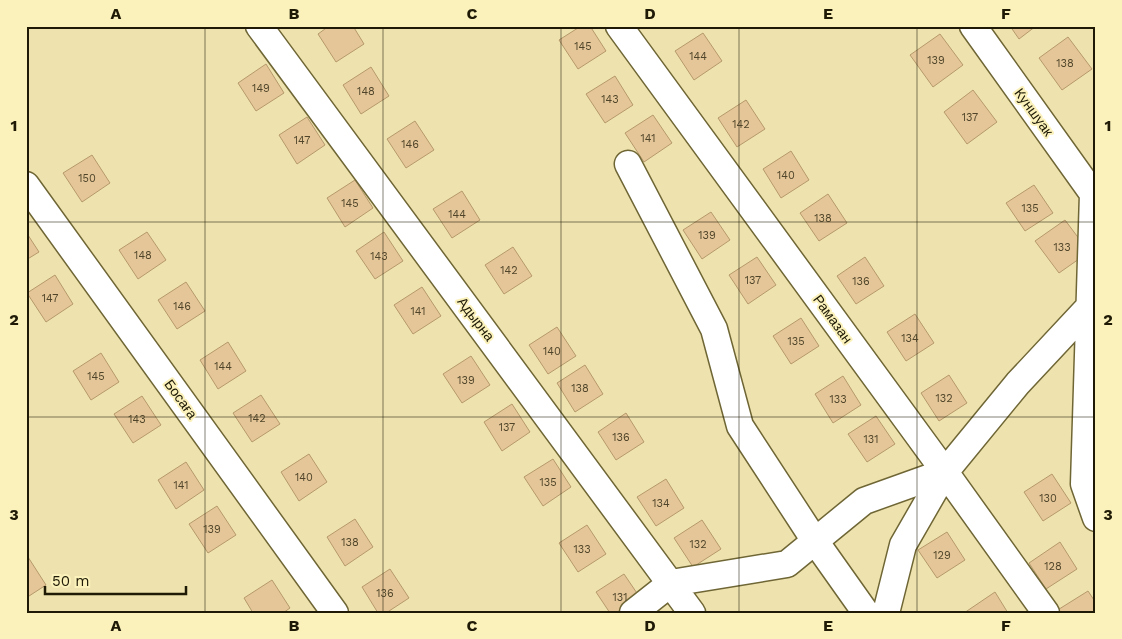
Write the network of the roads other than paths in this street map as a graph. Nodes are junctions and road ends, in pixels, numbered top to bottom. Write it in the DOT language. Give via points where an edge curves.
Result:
graph roads {
  1 [pos="259,26"];
  2 [pos="619,26"];
  3 [pos="973,26"];
  4 [pos="628,164"];
  5 [pos="26,185"];
  6 [pos="1094,196"];
  7 [pos="1090,306"];
  8 [pos="1092,337"];
  9 [pos="945,472"];
  10 [pos="1096,518"];
  11 [pos="815,541"];
  12 [pos="671,583"];
  13 [pos="335,613"];
  14 [pos="633,613"];
  15 [pos="692,613"];
  16 [pos="866,613"];
  17 [pos="886,613"];
  18 [pos="1046,613"];
  1 -- 12 [label="street, Адырна"];
  2 -- 9 [label="street, Рамазан"];
  3 -- 6 [label="street, Куншуак"];
  4 -- 11 [label="street" via="714,329 740,426"];
  5 -- 13 [label="street, Босаға"];
  6 -- 7 [label="street"];
  7 -- 8 [label="street"];
  7 -- 9 [label="street" via="1018,383"];
  8 -- 10 [label="street" via="1084,484"];
  9 -- 11 [label="street" via="864,501"];
  9 -- 17 [label="street" via="903,545"];
  9 -- 18 [label="street, Рамазан"];
  11 -- 12 [label="street" via="787,564"];
  11 -- 16 [label="street"];
  12 -- 14 [label="street"];
  12 -- 15 [label="street, Адырна"];
}
